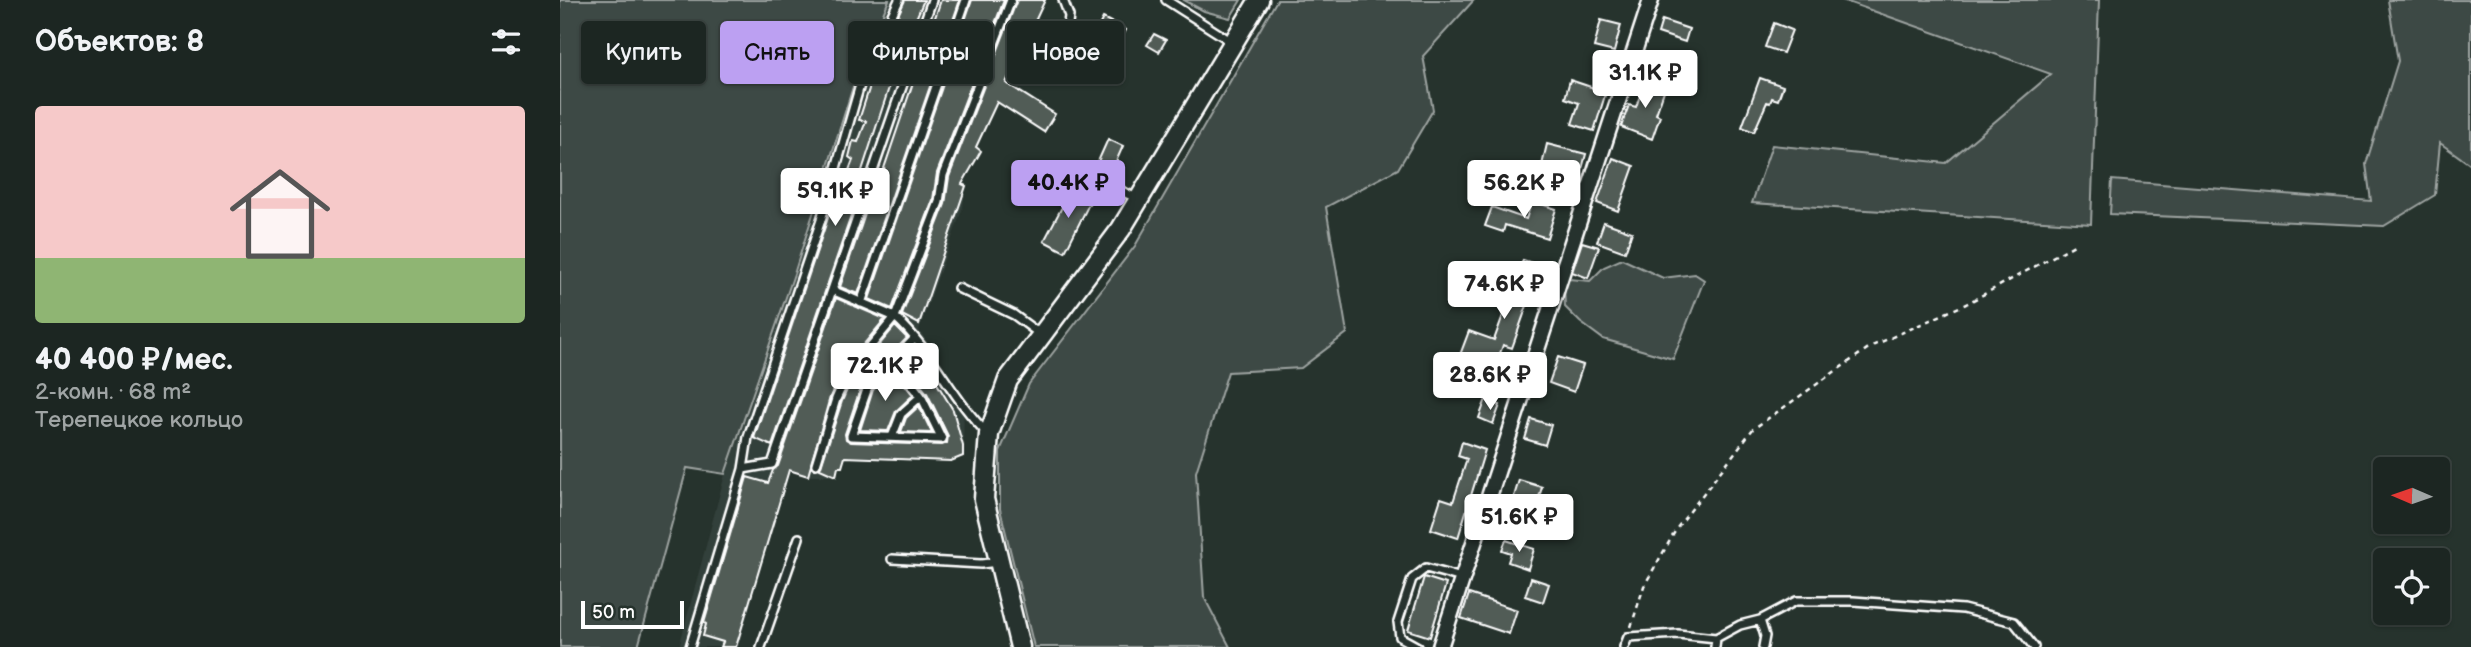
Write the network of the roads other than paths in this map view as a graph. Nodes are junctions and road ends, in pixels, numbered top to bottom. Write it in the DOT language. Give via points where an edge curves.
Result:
graph roads {
  1 [pos="899,0"];
  2 [pos="932,0"];
  3 [pos="966,0"];
  4 [pos="1011,0"];
  5 [pos="1063,0"];
  6 [pos="1166,0"];
  7 [pos="1259,0"];
  8 [pos="1651,0"];
  9 [pos="1068,21"];
  10 [pos="1233,43"];
  11 [pos="1040,188"];
  12 [pos="1139,199"];
  13 [pos="958,288"];
  14 [pos="832,290"];
  15 [pos="861,303"];
  16 [pos="895,317"];
  17 [pos="1041,335"];
  18 [pos="915,338"];
  19 [pos="893,360"];
  20 [pos="921,396"];
  21 [pos="989,434"];
  22 [pos="892,437"];
  23 [pos="816,464"];
  24 [pos="743,469"];
  25 [pos="799,538"];
  26 [pos="892,559"];
  27 [pos="999,562"];
  28 [pos="1463,578"];
  29 [pos="1760,620"];
  30 [pos="1716,643"];
  31 [pos="690,647"];
  32 [pos="761,647"];
  33 [pos="1020,647"];
  34 [pos="1418,647"];
  35 [pos="1440,647"];
  36 [pos="1624,647"];
  37 [pos="1763,647"];
  38 [pos="2034,647"];
  1 -- 24 [label="lane" via="862,78 821,220 748,437"];
  2 -- 14 [label="lane"];
  3 -- 15 [label="lane"];
  4 -- 16 [label="lane" via="943,175 939,202"];
  5 -- 9 [label="lane"];
  6 -- 10 [label="lane"];
  7 -- 10 [label="street"];
  8 -- 28 [label="street"];
  10 -- 12 [label="street"];
  11 -- 12 [label="lane" via="1076,169"];
  12 -- 17 [label="street"];
  13 -- 17 [label="lane" via="1014,315"];
  14 -- 15 [label="lane"];
  14 -- 24 [label="lane" via="772,464"];
  15 -- 16 [label="lane"];
  16 -- 18 [label="lane"];
  16 -- 23 [label="lane" via="848,373"];
  17 -- 21 [label="street" via="1007,380"];
  18 -- 19 [label="lane"];
  18 -- 21 [label="lane" via="969,415"];
  19 -- 20 [label="lane"];
  19 -- 22 [label="lane" via="868,387 851,436"];
  20 -- 22 [label="lane" via="901,414"];
  20 -- 22 [label="lane" via="942,439"];
  21 -- 27 [label="street" via="984,499"];
  24 -- 31 [label="lane"];
  25 -- 32 [label="lane"];
  26 -- 27 [label="lane"];
  27 -- 33 [label="street"];
  28 -- 34 [label="lane" via="1426,568 1412,579 1398,622 1400,638"];
  28 -- 35 [label="street"];
  29 -- 30 [label="lane" via="1740,625"];
  29 -- 37 [label="lane"];
  29 -- 38 [label="lane" via="1796,601 1963,609 2014,622"];
  30 -- 36 [label="lane" via="1678,635 1628,637"];
}
